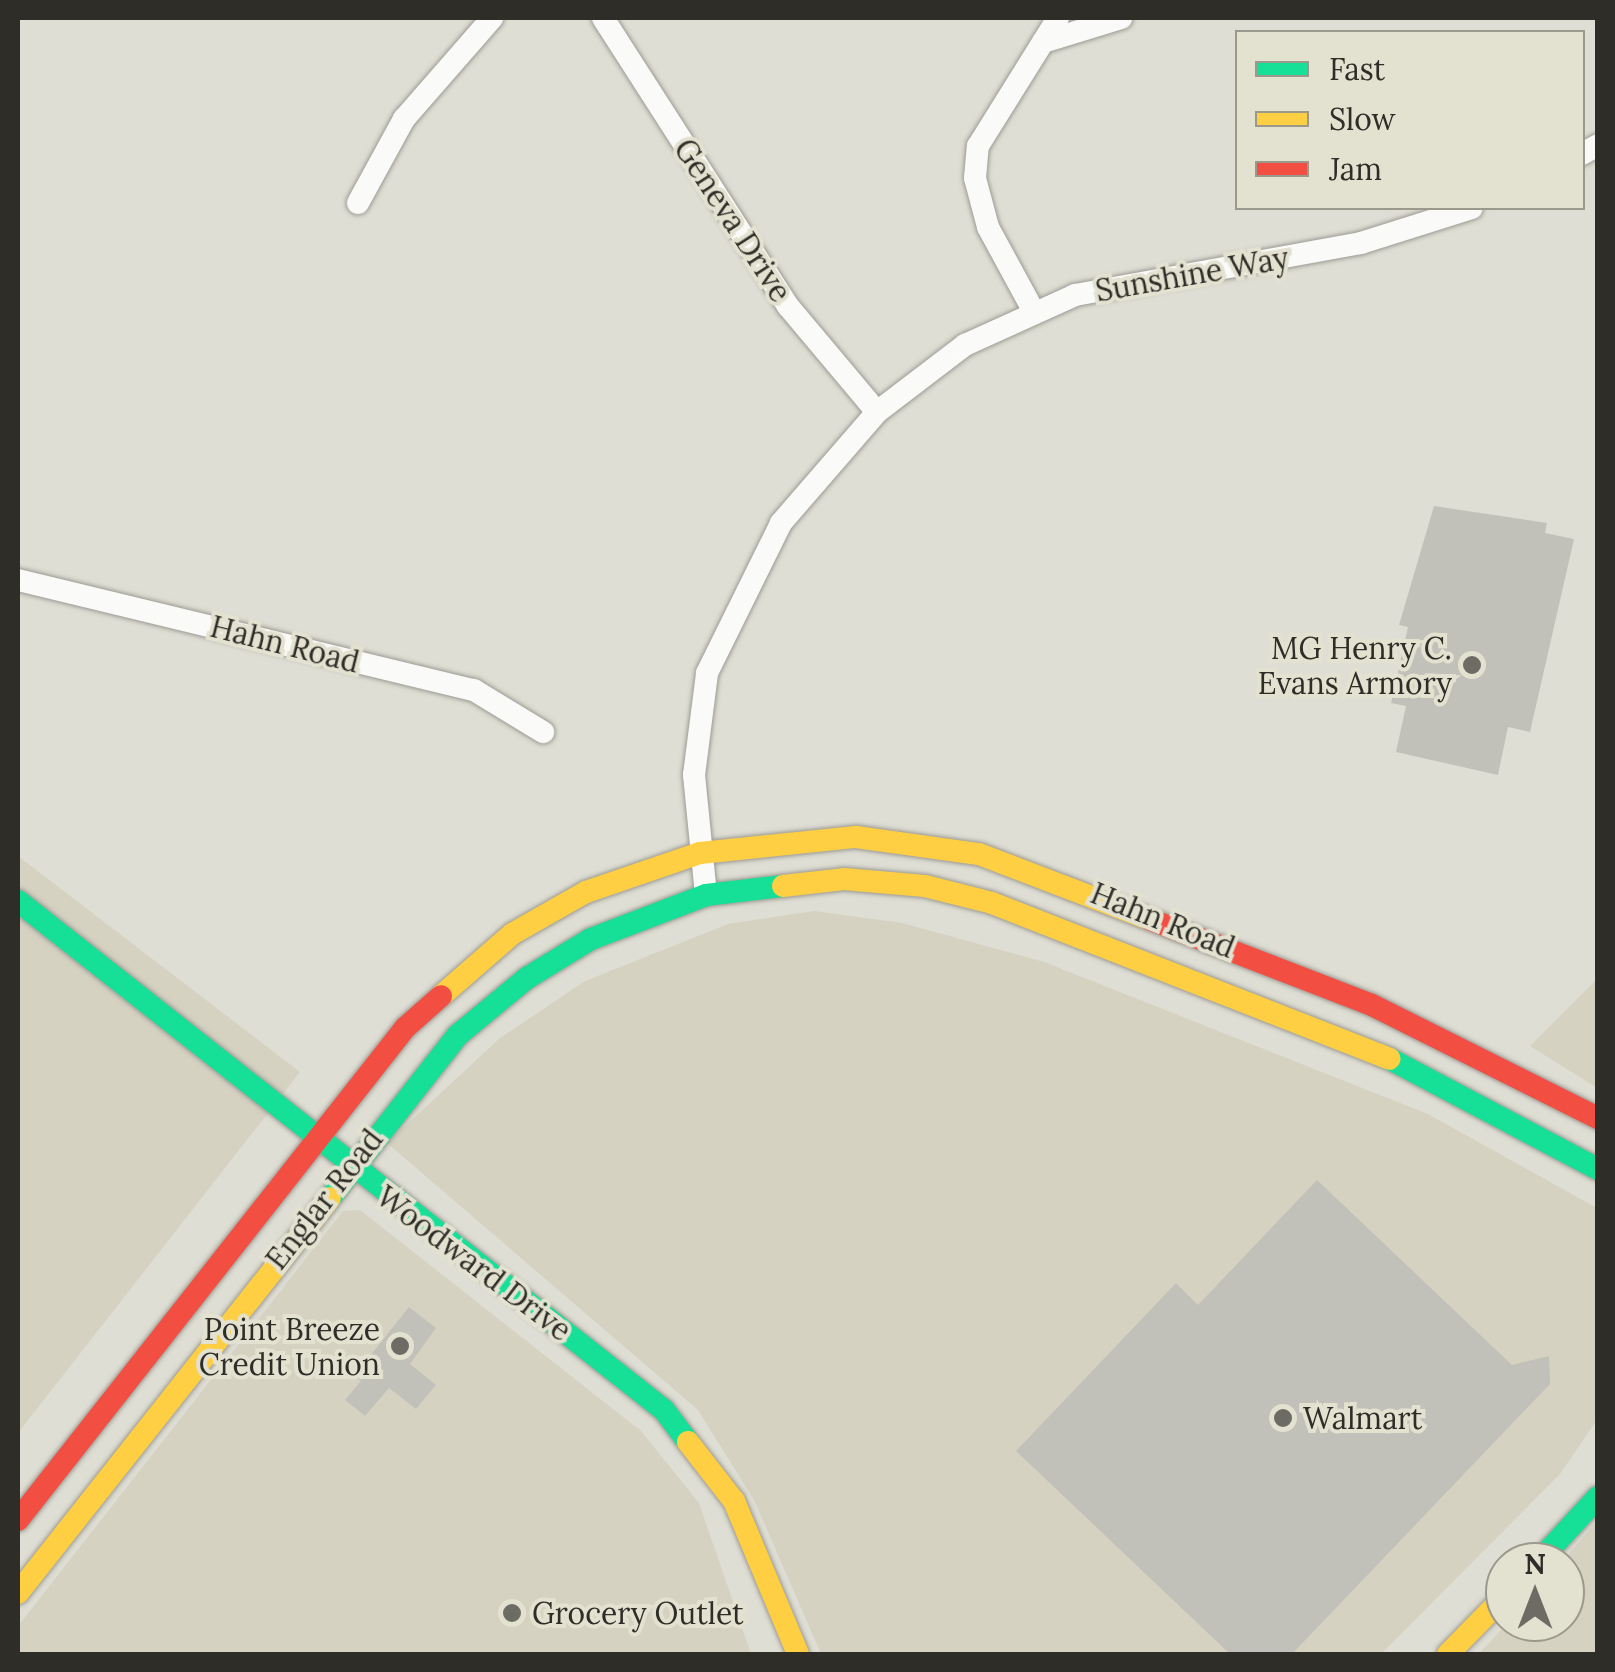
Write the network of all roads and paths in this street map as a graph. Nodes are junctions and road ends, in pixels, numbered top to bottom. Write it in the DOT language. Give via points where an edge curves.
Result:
graph roads {
  1 [pos="492,18"];
  2 [pos="603,18"];
  3 [pos="1058,18"];
  4 [pos="1121,18"];
  5 [pos="1043,42"];
  6 [pos="358,204"];
  7 [pos="1466,210"];
  8 [pos="1032,310"];
  9 [pos="878,412"];
  10 [pos="18,580"];
  11 [pos="543,732"];
  12 [pos="700,852"];
  13 [pos="706,895"];
  14 [pos="18,902"];
  15 [pos="1598,1118"];
  16 [pos="316,1143"];
  17 [pos="348,1168"];
  18 [pos="1598,1170"];
  19 [pos="1598,1497"];
  20 [pos="18,1520"];
  21 [pos="1556,1542"];
  22 [pos="18,1594"];
  23 [pos="1485,1616"];
  24 [pos="798,1654"];
  25 [pos="1448,1654"];
  1 -- 6 [label="street" via="404,119"];
  2 -- 9 [label="street, Geneva Drive" via="776,289"];
  3 -- 5 [label="street"];
  4 -- 5 [label="street"];
  5 -- 8 [label="street" via="978,146 975,178 988,227"];
  7 -- 8 [label="street, Sunshine Way" via="1361,243 1127,280"];
  8 -- 9 [label="street, Sunshine Way" via="966,344"];
  9 -- 12 [label="street, Sunshine Way" via="780,523 720,638 694,743"];
  10 -- 11 [label="street, Hahn Road" via="474,690"];
  12 -- 13 [label="street, Sunshine Way"];
  12 -- 15 [label="main road, Hahn Road" via="856,838 979,854 1372,1005"];
  12 -- 16 [label="main road, Englar Road" via="586,892 512,934 405,1028"];
  13 -- 17 [label="main road, Englar Road" via="591,940 527,978 458,1035"];
  13 -- 18 [label="main road, Hahn Road" via="844,879 925,886 992,902 1356,1043 1528,1126"];
  14 -- 16 [label="main road, Woodward Drive"];
  16 -- 17 [label="main road, Woodward Drive"];
  16 -- 20 [label="main road, Englar Road"];
  17 -- 22 [label="main road, Englar Road"];
  17 -- 24 [label="main road, Woodward Drive" via="684,1430 734,1501"];
  19 -- 21 [label="main road"];
  23 -- 25 [label="main road"];
}
